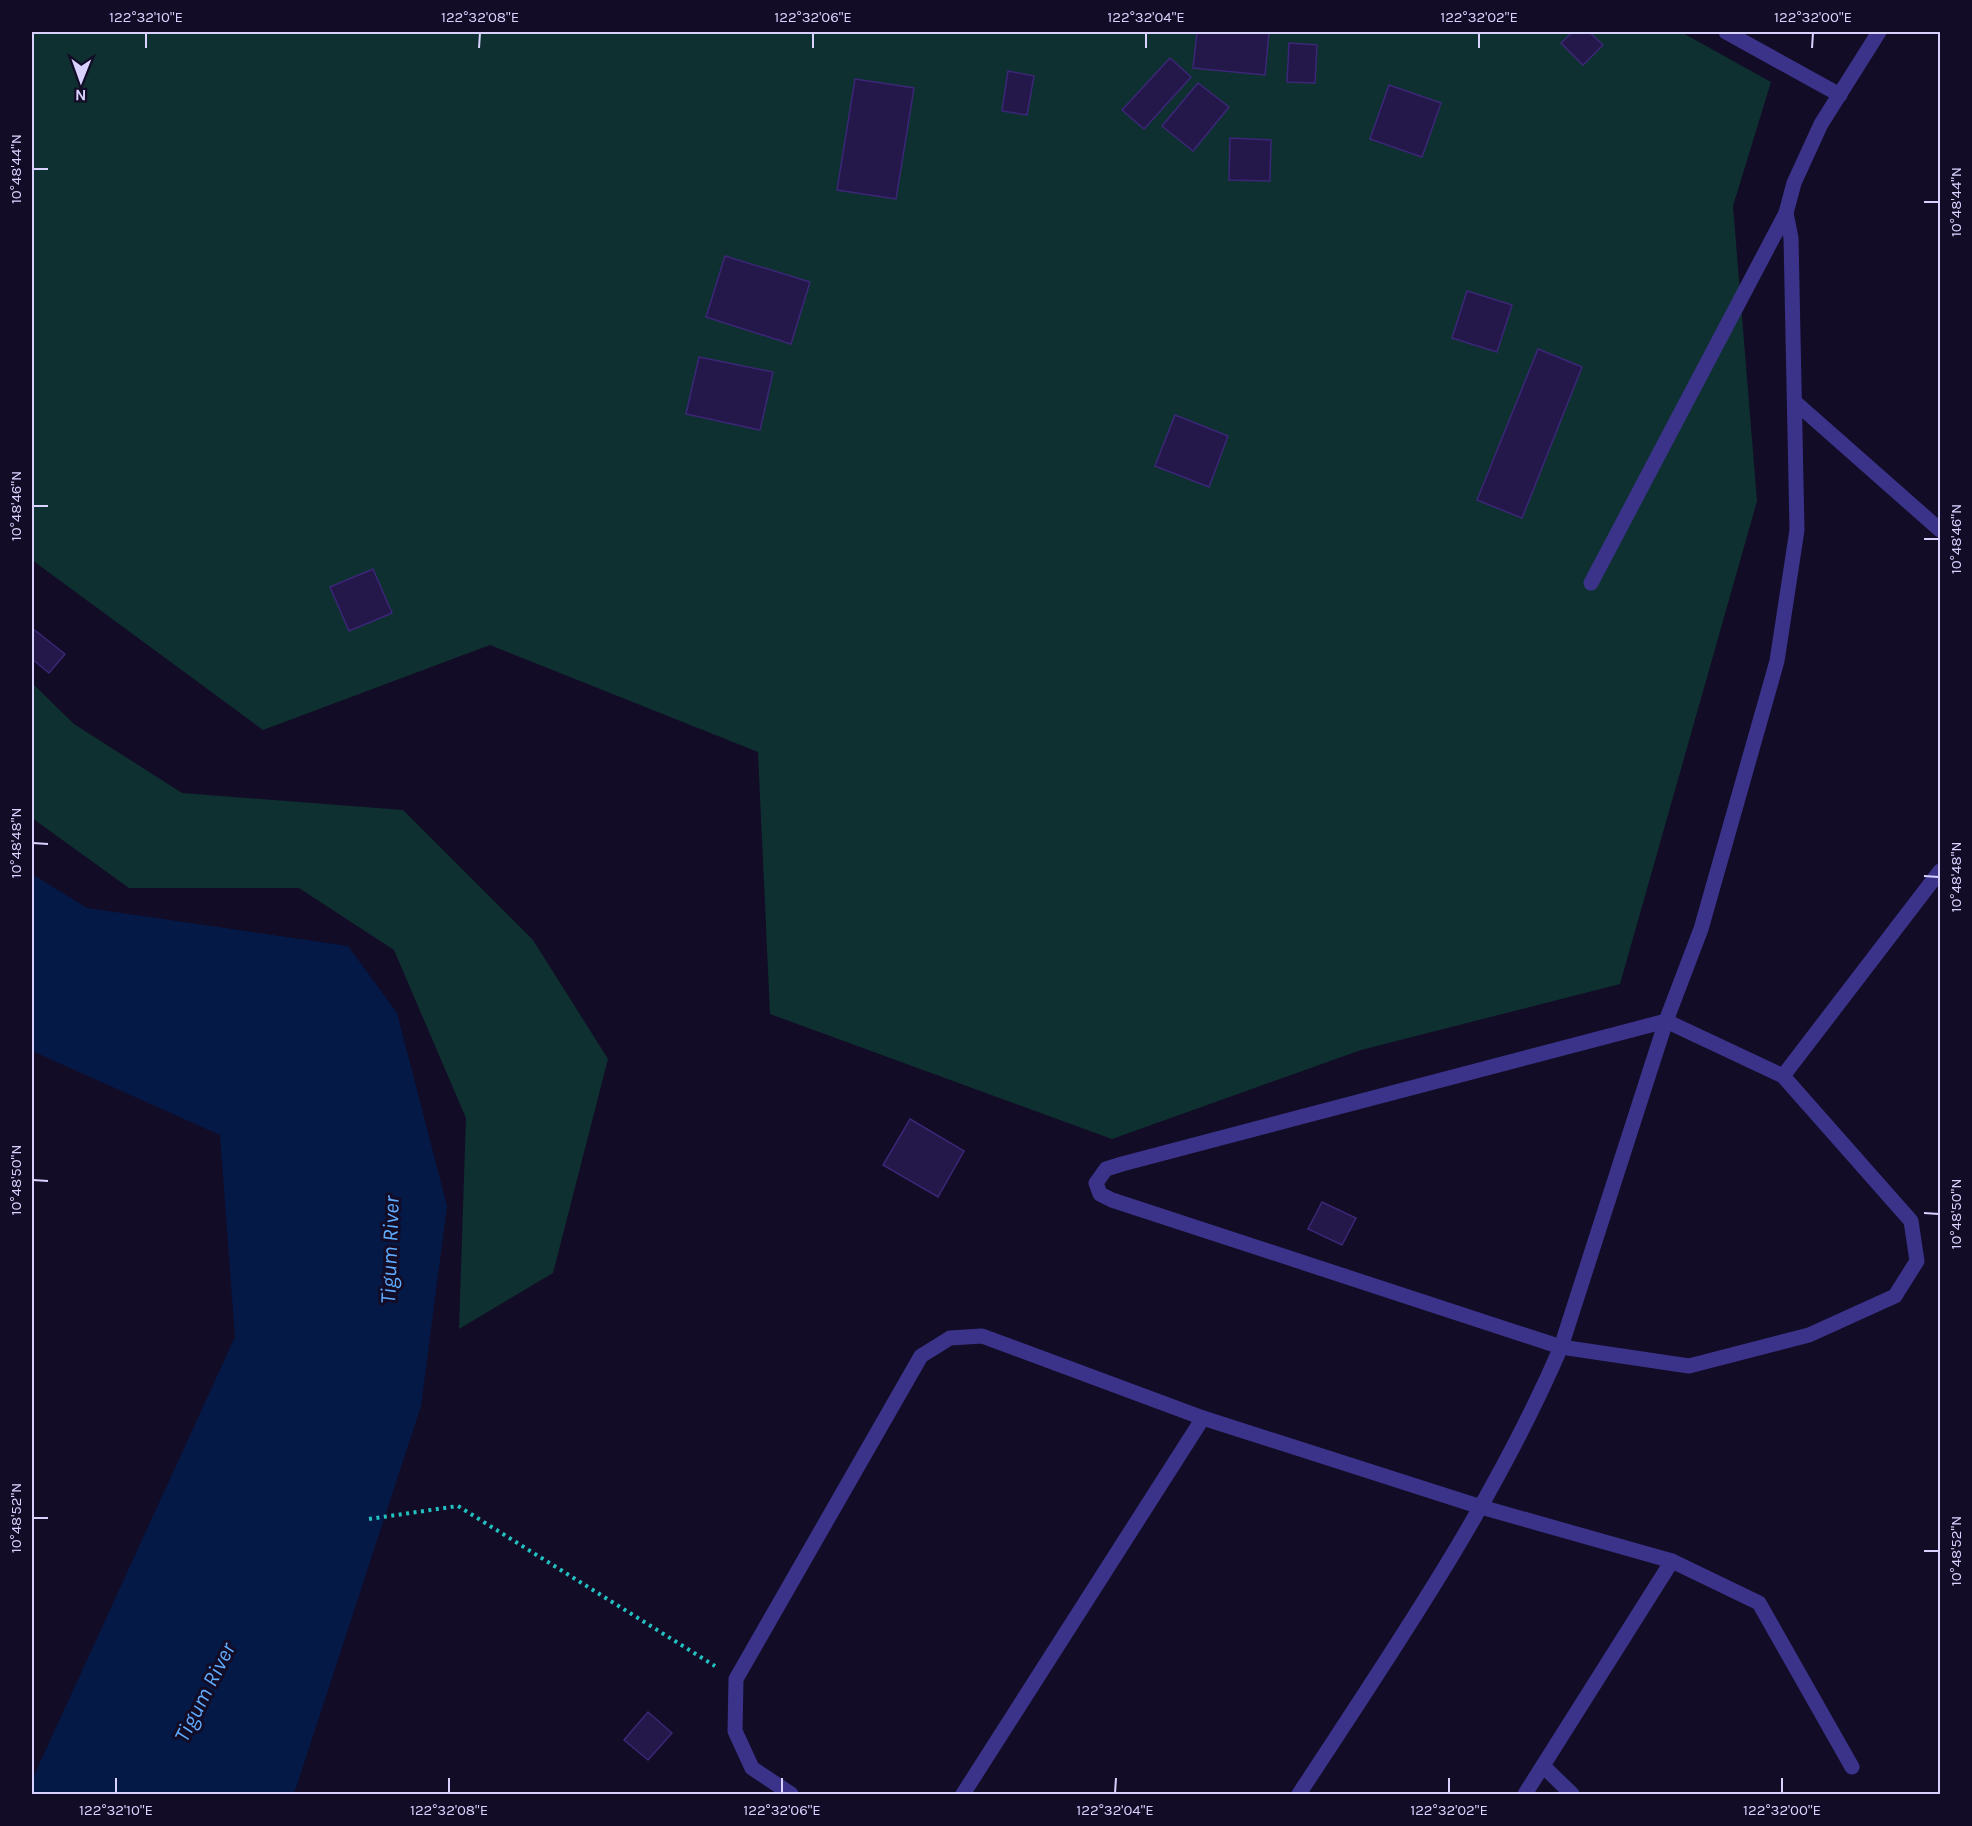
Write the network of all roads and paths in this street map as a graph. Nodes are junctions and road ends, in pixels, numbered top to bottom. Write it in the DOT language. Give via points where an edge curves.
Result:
graph roads {
  1 [pos="1726,32"];
  2 [pos="1879,32"];
  3 [pos="1840,95"];
  4 [pos="1786,213"];
  5 [pos="1794,402"];
  6 [pos="1941,530"];
  7 [pos="1591,583"];
  8 [pos="1941,871"];
  9 [pos="1665,1021"];
  10 [pos="1783,1076"];
  11 [pos="1561,1347"];
  12 [pos="1203,1418"];
  13 [pos="1481,1507"];
  14 [pos="369,1520"];
  15 [pos="1672,1561"];
  16 [pos="736,1679"];
  17 [pos="1543,1766"];
  18 [pos="1852,1767"];
  19 [pos="791,1794"];
  20 [pos="963,1794"];
  21 [pos="1299,1794"];
  22 [pos="1525,1794"];
  23 [pos="1572,1794"];
  1 -- 3 [label="street"];
  2 -- 3 [label="street"];
  3 -- 4 [label="street" via="1821,124 1794,183"];
  4 -- 5 [label="street" via="1791,238"];
  4 -- 7 [label="street"];
  5 -- 6 [label="street"];
  5 -- 9 [label="street" via="1797,530 1777,661 1701,929"];
  8 -- 10 [label="street"];
  9 -- 10 [label="street"];
  9 -- 11 [label="street"];
  9 -- 11 [label="street" via="1122,1164 1106,1170 1096,1183 1100,1194 1112,1200"];
  10 -- 11 [label="street" via="1911,1221 1917,1261 1895,1296 1809,1335 1689,1366"];
  11 -- 13 [label="street" via="1531,1414"];
  12 -- 13 [label="street"];
  12 -- 16 [label="street" via="982,1336 950,1338 921,1356"];
  12 -- 20 [label="street"];
  13 -- 15 [label="street"];
  13 -- 21 [label="street"];
  14 -- 16 [label="path" via="458,1506"];
  15 -- 17 [label="street"];
  15 -- 18 [label="street" via="1759,1603"];
  16 -- 19 [label="street" via="735,1731 752,1768"];
  17 -- 22 [label="street"];
  17 -- 23 [label="street"];
}
